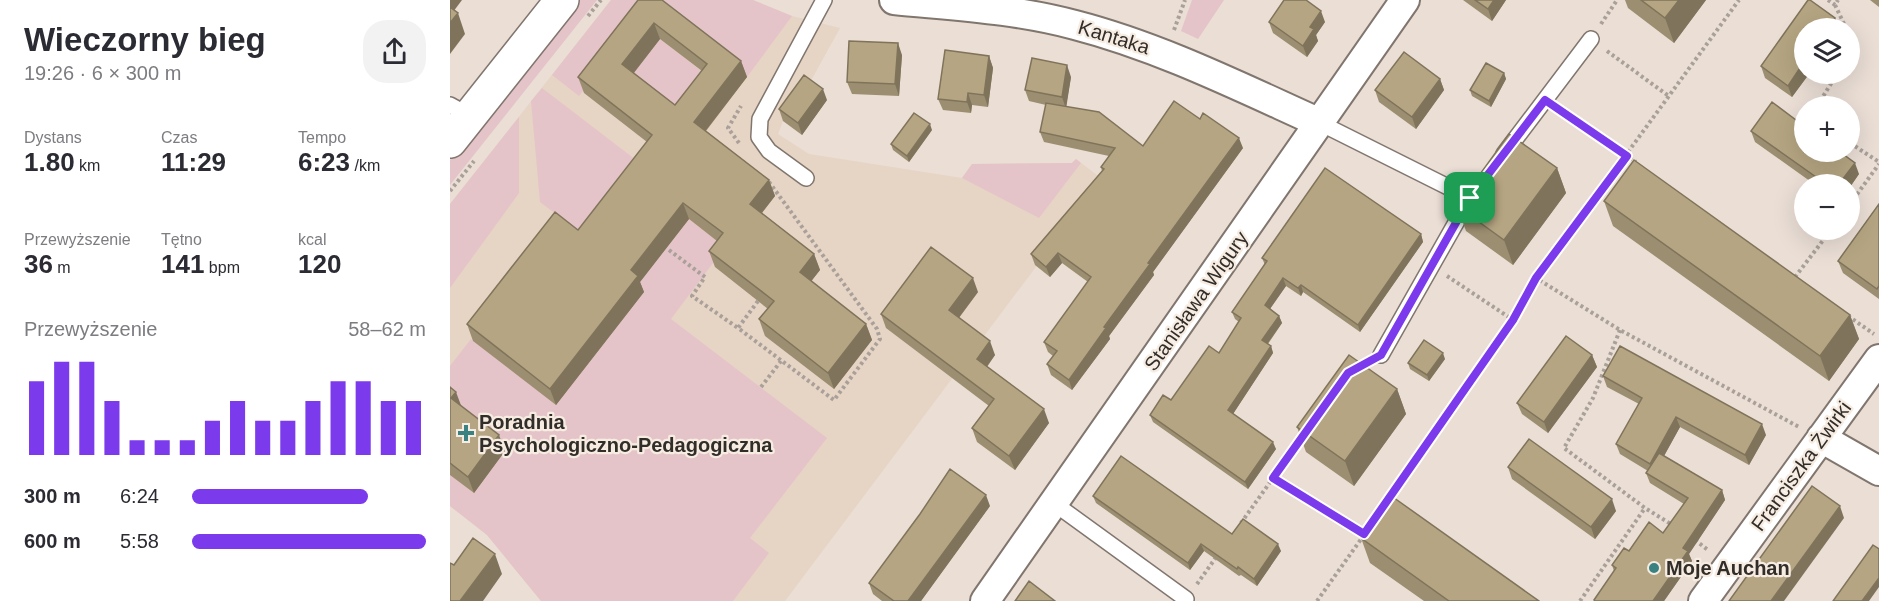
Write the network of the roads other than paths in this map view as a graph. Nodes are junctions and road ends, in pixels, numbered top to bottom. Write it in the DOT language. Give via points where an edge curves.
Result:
graph roads {
  1 [pos="562,0"];
  2 [pos="824,0"];
  3 [pos="894,0"];
  4 [pos="1406,0"];
  5 [pos="1591,39"];
  6 [pos="460,111"];
  7 [pos="1320,123"];
  8 [pos="450,141"];
  9 [pos="806,178"];
  10 [pos="1470,198"];
  11 [pos="1381,355"];
  12 [pos="1879,359"];
  13 [pos="1821,438"];
  14 [pos="1879,471"];
  15 [pos="1055,504"];
  16 [pos="1186,599"];
  17 [pos="985,601"];
  18 [pos="1703,601"];
  1 -- 6 [label="street"];
  2 -- 9 [label="lane" via="760,119 759,137 769,151"];
  3 -- 7 [label="street, Kantaka" via="1021,14 1074,25 1168,54"];
  4 -- 7 [label="street, Stanisława Wigury"];
  5 -- 10 [label="lane"];
  6 -- 8 [label="street"];
  7 -- 10 [label="lane"];
  7 -- 15 [label="street, Stanisława Wigury"];
  10 -- 11 [label="lane"];
  12 -- 13 [label="street, Franciszka Żwirki"];
  13 -- 14 [label="street"];
  13 -- 18 [label="street, Franciszka Żwirki"];
  15 -- 16 [label="lane"];
  15 -- 17 [label="street, Stanisława Wigury"];
}
